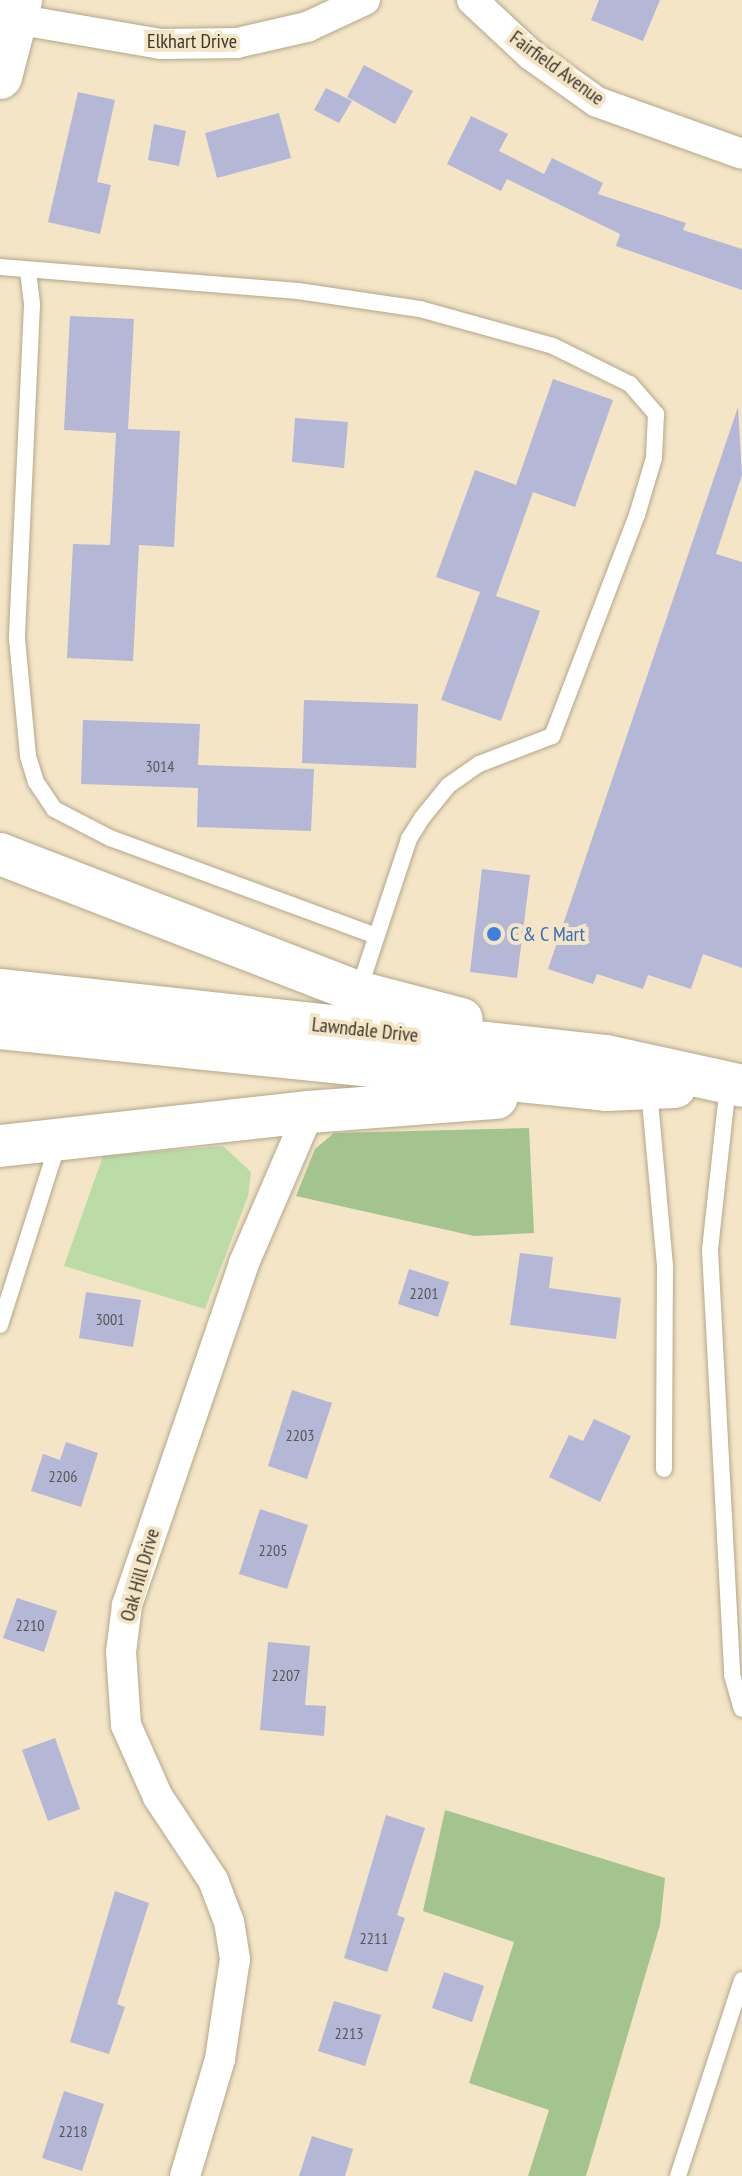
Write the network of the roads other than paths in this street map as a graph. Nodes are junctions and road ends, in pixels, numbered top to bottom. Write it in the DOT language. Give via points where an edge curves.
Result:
graph roads {
  1 [pos="365,0"];
  2 [pos="472,0"];
  3 [pos="18,9"];
  4 [pos="0,77"];
  5 [pos="742,154"];
  6 [pos="0,267"];
  7 [pos="28,271"];
  8 [pos="0,854"];
  9 [pos="376,936"];
  10 [pos="0,990"];
  11 [pos="358,992"];
  12 [pos="0,1028"];
  13 [pos="606,1073"];
  14 [pos="735,1085"];
  15 [pos="649,1088"];
  16 [pos="309,1112"];
  17 [pos="59,1141"];
  18 [pos="0,1146"];
  19 [pos="0,1325"];
  20 [pos="664,1469"];
  21 [pos="737,1672"];
  22 [pos="742,1709"];
  23 [pos="742,1980"];
  24 [pos="185,2176"];
  25 [pos="678,2176"];
  1 -- 3 [label="street, Elkhart Drive" via="307,27 237,43 161,44"];
  2 -- 5 [label="street, Fairfield Avenue" via="531,55 597,102"];
  3 -- 4 [label="main road"];
  6 -- 7 [label="lane"];
  7 -- 9 [label="lane" via="32,305 17,639 28,756 36,782 54,809 110,838"];
  7 -- 9 [label="lane" via="298,291 420,309 566,351 630,384 656,414 654,458 637,515 552,736 479,764 448,786 409,839"];
  8 -- 11 [label="main road"];
  9 -- 11 [label="lane"];
  10 -- 13 [label="main road, Lawndale Drive"];
  11 -- 13 [label="main road"];
  12 -- 13 [label="main road, Lawndale Drive"];
  13 -- 14 [label="main road, Lawndale Drive"];
  13 -- 15 [label="main road, Lawndale Drive"];
  13 -- 16 [label="main road"];
  14 -- 15 [label="main road, Lawndale Drive"];
  14 -- 21 [label="lane" via="710,1250"];
  15 -- 20 [label="lane" via="665,1266"];
  16 -- 17 [label="main road"];
  16 -- 24 [label="street, Oak Hill Drive" via="228,1308 127,1605 121,1652 126,1725 158,1797 213,1880 229,1922 235,1959 220,2059"];
  17 -- 18 [label="main road"];
  17 -- 19 [label="lane"];
  21 -- 22 [label="lane"];
  23 -- 25 [label="lane"];
}
